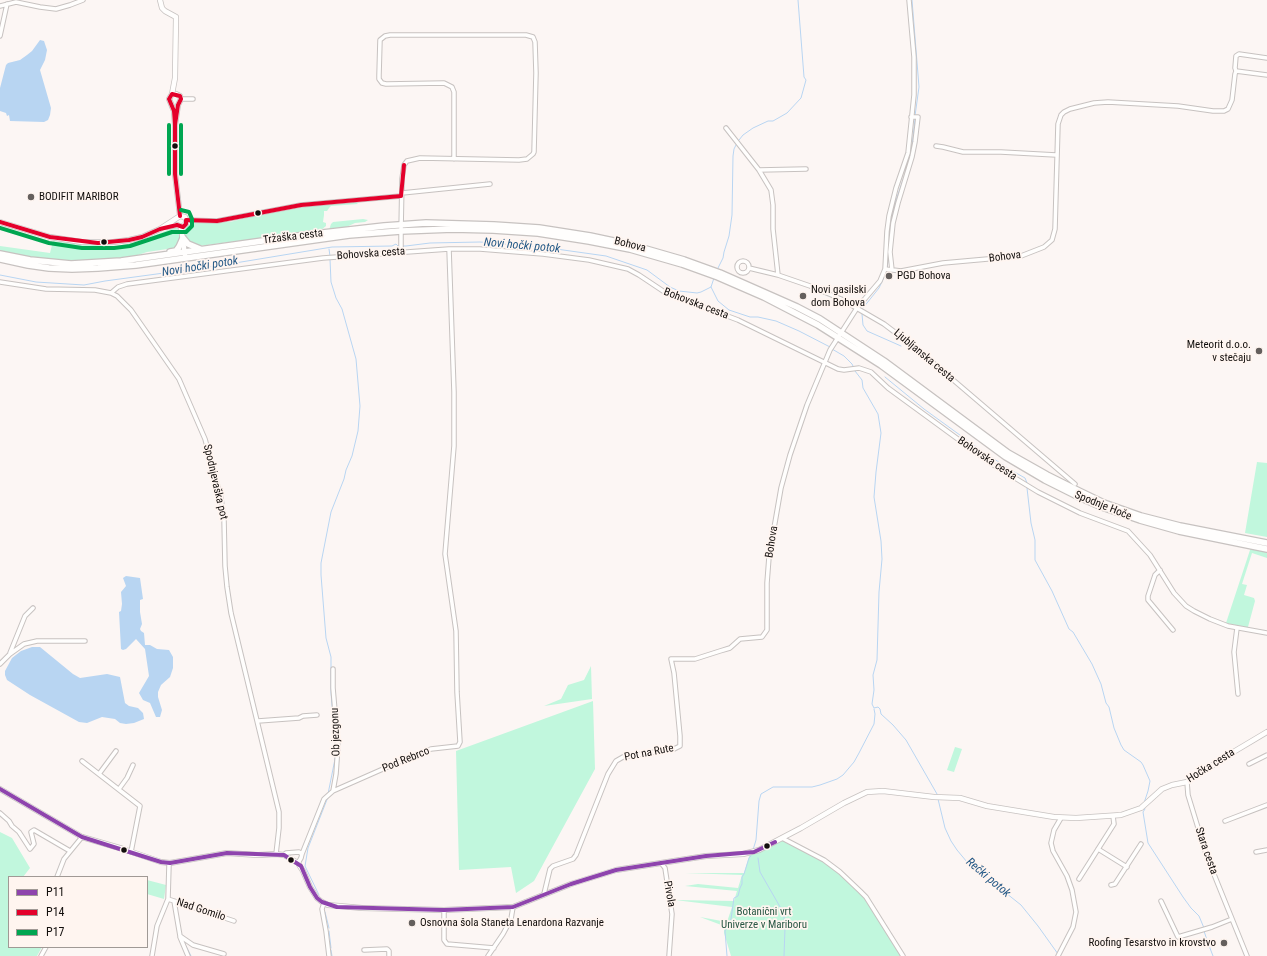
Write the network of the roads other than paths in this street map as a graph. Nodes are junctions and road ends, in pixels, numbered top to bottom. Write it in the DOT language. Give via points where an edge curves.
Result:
graph roads {
  1 [pos="83,0"];
  2 [pos="160,0"];
  3 [pos="909,0"];
  4 [pos="8,4"];
  5 [pos="0,6"];
  6 [pos="0,36"];
  7 [pos="1267,58"];
  8 [pos="1236,71"];
  9 [pos="1267,74"];
  10 [pos="175,78"];
  11 [pos="172,94"];
  12 [pos="178,94"];
  13 [pos="181,99"];
  14 [pos="193,99"];
  15 [pos="172,104"];
  16 [pos="178,105"];
  17 [pos="914,117"];
  18 [pos="175,125"];
  19 [pos="726,128"];
  20 [pos="936,146"];
  21 [pos="1056,155"];
  22 [pos="454,159"];
  23 [pos="806,169"];
  24 [pos="759,170"];
  25 [pos="490,184"];
  26 [pos="402,195"];
  27 [pos="178,218"];
  28 [pos="186,220"];
  29 [pos="0,222"];
  30 [pos="179,226"];
  31 [pos="401,228"];
  32 [pos="160,229"];
  33 [pos="183,238"];
  34 [pos="449,249"];
  35 [pos="202,250"];
  36 [pos="401,251"];
  37 [pos="0,254"];
  38 [pos="186,255"];
  39 [pos="158,256"];
  40 [pos="0,259"];
  41 [pos="749,268"];
  42 [pos="888,269"];
  43 [pos="719,275"];
  44 [pos="778,275"];
  45 [pos="0,282"];
  46 [pos="111,293"];
  47 [pos="857,308"];
  48 [pos="841,332"];
  49 [pos="838,338"];
  50 [pos="824,362"];
  51 [pos="959,420"];
  52 [pos="1075,484"];
  53 [pos="1267,543"];
  54 [pos="1267,549"];
  55 [pos="1160,570"];
  56 [pos="34,608"];
  57 [pos="1238,628"];
  58 [pos="1173,630"];
  59 [pos="1267,633"];
  60 [pos="740,639"];
  61 [pos="85,641"];
  62 [pos="10,654"];
  63 [pos="0,664"];
  64 [pos="333,669"];
  65 [pos="1238,694"];
  66 [pos="316,715"];
  67 [pos="258,721"];
  68 [pos="1267,732"];
  69 [pos="116,751"];
  70 [pos="1267,755"];
  71 [pos="82,761"];
  72 [pos="1249,764"];
  73 [pos="132,765"];
  74 [pos="99,774"];
  75 [pos="1186,782"];
  76 [pos="0,789"];
  77 [pos="119,789"];
  78 [pos="331,793"];
  79 [pos="1267,805"];
  80 [pos="0,813"];
  81 [pos="1113,816"];
  82 [pos="1061,818"];
  83 [pos="1225,821"];
  84 [pos="82,837"];
  85 [pos="782,838"];
  86 [pos="1141,844"];
  87 [pos="1098,849"];
  88 [pos="1267,850"];
  89 [pos="70,851"];
  90 [pos="131,852"];
  91 [pos="1256,852"];
  92 [pos="276,854"];
  93 [pos="302,854"];
  94 [pos="284,855"];
  95 [pos="298,863"];
  96 [pos="661,863"];
  97 [pos="170,864"];
  98 [pos="1127,867"];
  99 [pos="57,876"];
  100 [pos="1079,879"];
  101 [pos="1111,885"];
  102 [pos="544,894"];
  103 [pos="168,899"];
  104 [pos="174,900"];
  105 [pos="1161,901"];
  106 [pos="324,903"];
  107 [pos="513,907"];
  108 [pos="444,910"];
  109 [pos="1232,919"];
  110 [pos="234,920"];
  111 [pos="180,936"];
  112 [pos="494,948"];
  113 [pos="364,950"];
  114 [pos="224,954"];
  115 [pos="1059,954"];
  116 [pos="152,956"];
  117 [pos="188,956"];
  118 [pos="329,956"];
  119 [pos="389,956"];
  120 [pos="488,956"];
  121 [pos="669,956"];
  122 [pos="903,956"];
  123 [pos="1064,956"];
  124 [pos="1248,956"];
  1 -- 4 [label="street" via="56,9 24,3"];
  2 -- 10 [label="street" via="162,8 176,17"];
  3 -- 17 [label="street, Bohova"];
  4 -- 5 [label="street"];
  4 -- 6 [label="street"];
  7 -- 8 [label="street, Bohova" via="1238,54"];
  8 -- 9 [label="street"];
  8 -- 21 [label="street, Bohova" via="1232,100 1228,109 1224,111 1108,102 1070,109 1058,122"];
  10 -- 11 [label="street"];
  10 -- 12 [label="street"];
  11 -- 12 [label="street"];
  11 -- 15 [label="street" via="169,99"];
  12 -- 13 [label="street"];
  13 -- 14 [label="street"];
  13 -- 16 [label="street"];
  15 -- 16 [label="street"];
  15 -- 18 [label="street"];
  16 -- 18 [label="street"];
  17 -- 42 [label="street, Bohova" via="908,153 889,216 886,235"];
  17 -- 42 [label="street, Bohova" via="918,118 912,157 893,223"];
  18 -- 27 [label="street"];
  19 -- 24 [label="street"];
  20 -- 21 [label="street" via="962,152"];
  21 -- 42 [label="street, Bohova" via="1055,228 1052,240 1047,245 1021,256 943,263 901,271"];
  22 -- 22 [label="street" via="518,160 527,159 533,154 536,73 533,37 390,35 380,40 379,79 382,83 444,83 452,87"];
  22 -- 26 [label="street" via="407,161 404,165"];
  23 -- 24 [label="street"];
  24 -- 44 [label="street" via="769,185 772,196"];
  25 -- 26 [label="street"];
  26 -- 28 [label="street" via="301,205 224,221"];
  26 -- 31 [label="street"];
  27 -- 28 [label="street" via="185,217"];
  27 -- 30 [label="street"];
  27 -- 32 [label="street"];
  28 -- 30 [label="street" via="185,226"];
  29 -- 32 [label="street" via="50,238 98,243 129,240"];
  30 -- 32 [label="street"];
  30 -- 33 [label="street"];
  31 -- 35 [label="main road, Tržaška cesta" via="312,234"];
  31 -- 36 [label="street"];
  31 -- 38 [label="main road, Tržaška cesta"];
  31 -- 43 [label="main road, Bohova" via="493,230 563,236 630,250"];
  33 -- 35 [label="main road" via="188,244"];
  33 -- 38 [label="street"];
  33 -- 39 [label="main road" via="176,251"];
  34 -- 36 [label="street, Bohovska cesta"];
  34 -- 50 [label="street, Bohovska cesta" via="544,254 589,260 628,269 666,293 738,320"];
  34 -- 78 [label="street, Pod Rebrco" via="454,446 445,554 456,631 460,742 458,746 431,749 417,754"];
  35 -- 38 [label="main road, Tržaška cesta"];
  36 -- 46 [label="street, Bohovska cesta" via="328,257 127,284 118,286"];
  37 -- 39 [label="main road, Tržaška cesta" via="71,264"];
  38 -- 39 [label="main road, Tržaška cesta"];
  38 -- 40 [label="main road, Tržaška cesta" via="136,265 72,269 28,265"];
  41 -- 44 [label="street, Ljubljanska cesta"];
  42 -- 47 [label="street, Bohova"];
  43 -- 48 [label="main road, Bohova" via="797,307"];
  43 -- 49 [label="main road, Bohova" via="795,312"];
  44 -- 47 [label="street, Ljubljanska cesta" via="841,299"];
  45 -- 46 [label="street" via="46,290 95,290"];
  46 -- 67 [label="street, Spodnjevaška pot" via="131,310 179,379 205,439 221,498 231,613"];
  47 -- 48 [label="street, Bohova"];
  47 -- 52 [label="street, Ljubljanska cesta" via="884,324 917,349"];
  48 -- 49 [label="street, Bohova"];
  48 -- 51 [label="main road, Bohova" via="884,361"];
  49 -- 50 [label="street, Bohova"];
  49 -- 51 [label="main road, Bohova"];
  50 -- 55 [label="street, Bohovska cesta" via="838,369 859,368 871,372 888,388 992,464 1038,492 1080,513 1128,531 1147,551"];
  50 -- 60 [label="street, Bohova" via="797,432 781,488 769,559 767,630 762,637"];
  51 -- 53 [label="main road, Spodnje Hoče" via="1008,453 1104,503 1180,526"];
  51 -- 54 [label="main road, Spodnje Hoče" via="1006,457 1045,480 1102,507 1179,531"];
  55 -- 57 [label="street, Bohovska cesta" via="1174,593 1186,606 1210,620"];
  55 -- 58 [label="street" via="1148,600"];
  56 -- 62 [label="street" via="25,616"];
  57 -- 59 [label="street, Bohovska cesta"];
  57 -- 65 [label="street" via="1234,652"];
  60 -- 102 [label="street, Pot na Rute" via="730,648 703,656 671,659 680,746 667,751 623,757 616,761 608,774 576,855 552,866"];
  61 -- 62 [label="street" via="37,641 24,644"];
  62 -- 63 [label="street"];
  64 -- 78 [label="street, Ob jezgonu" via="338,746"];
  66 -- 67 [label="street"];
  67 -- 92 [label="street, Spodnjevaška pot" via="279,812"];
  68 -- 75 [label="street, Hočka cesta"];
  69 -- 74 [label="street"];
  70 -- 72 [label="street"];
  71 -- 74 [label="street"];
  73 -- 77 [label="street"];
  74 -- 77 [label="street"];
  75 -- 81 [label="street, Hočka cesta" via="1162,789 1137,810"];
  75 -- 109 [label="street, Stara cesta" via="1207,857"];
  76 -- 84 [label="street"];
  77 -- 90 [label="street" via="140,806"];
  78 -- 93 [label="street" via="326,797"];
  79 -- 83 [label="street"];
  80 -- 89 [label="street" via="19,832 30,849 34,844 31,832 34,830"];
  81 -- 82 [label="street, Hočka cesta"];
  81 -- 87 [label="street" via="1114,824"];
  82 -- 85 [label="street, Hočka cesta" via="1017,812 960,798 939,798 903,792 867,792"];
  82 -- 115 [label="street" via="1054,830 1051,843 1067,876 1076,912 1073,927"];
  84 -- 89 [label="street"];
  84 -- 90 [label="street"];
  85 -- 96 [label="street" via="754,852"];
  85 -- 122 [label="street" via="824,860 860,891"];
  86 -- 98 [label="street"];
  87 -- 98 [label="street"];
  87 -- 100 [label="street"];
  88 -- 91 [label="street"];
  89 -- 99 [label="street"];
  90 -- 97 [label="street"];
  92 -- 94 [label="street"];
  92 -- 97 [label="street" via="227,853"];
  93 -- 94 [label="street" via="296,851"];
  93 -- 95 [label="street"];
  94 -- 95 [label="street"];
  95 -- 106 [label="street" via="313,893"];
  96 -- 102 [label="street" via="616,870"];
  96 -- 121 [label="street, Pivola" via="665,868 672,914"];
  97 -- 103 [label="street"];
  98 -- 101 [label="street" via="1115,884"];
  102 -- 107 [label="street"];
  103 -- 104 [label="street, Nad Gomilo"];
  103 -- 116 [label="street" via="157,926"];
  104 -- 110 [label="street, Nad Gomilo"];
  104 -- 111 [label="street"];
  105 -- 109 [label="street" via="1178,937"];
  106 -- 108 [label="street" via="357,908"];
  106 -- 118 [label="street" via="322,909"];
  107 -- 108 [label="street"];
  107 -- 112 [label="street" via="511,919"];
  108 -- 112 [label="street" via="444,940 447,944"];
  109 -- 124 [label="street, Stara cesta"];
  111 -- 114 [label="street" via="193,945"];
  111 -- 117 [label="street"];
  112 -- 120 [label="street"];
  113 -- 119 [label="street" via="387,949"];
  115 -- 123 [label="street"];
}
